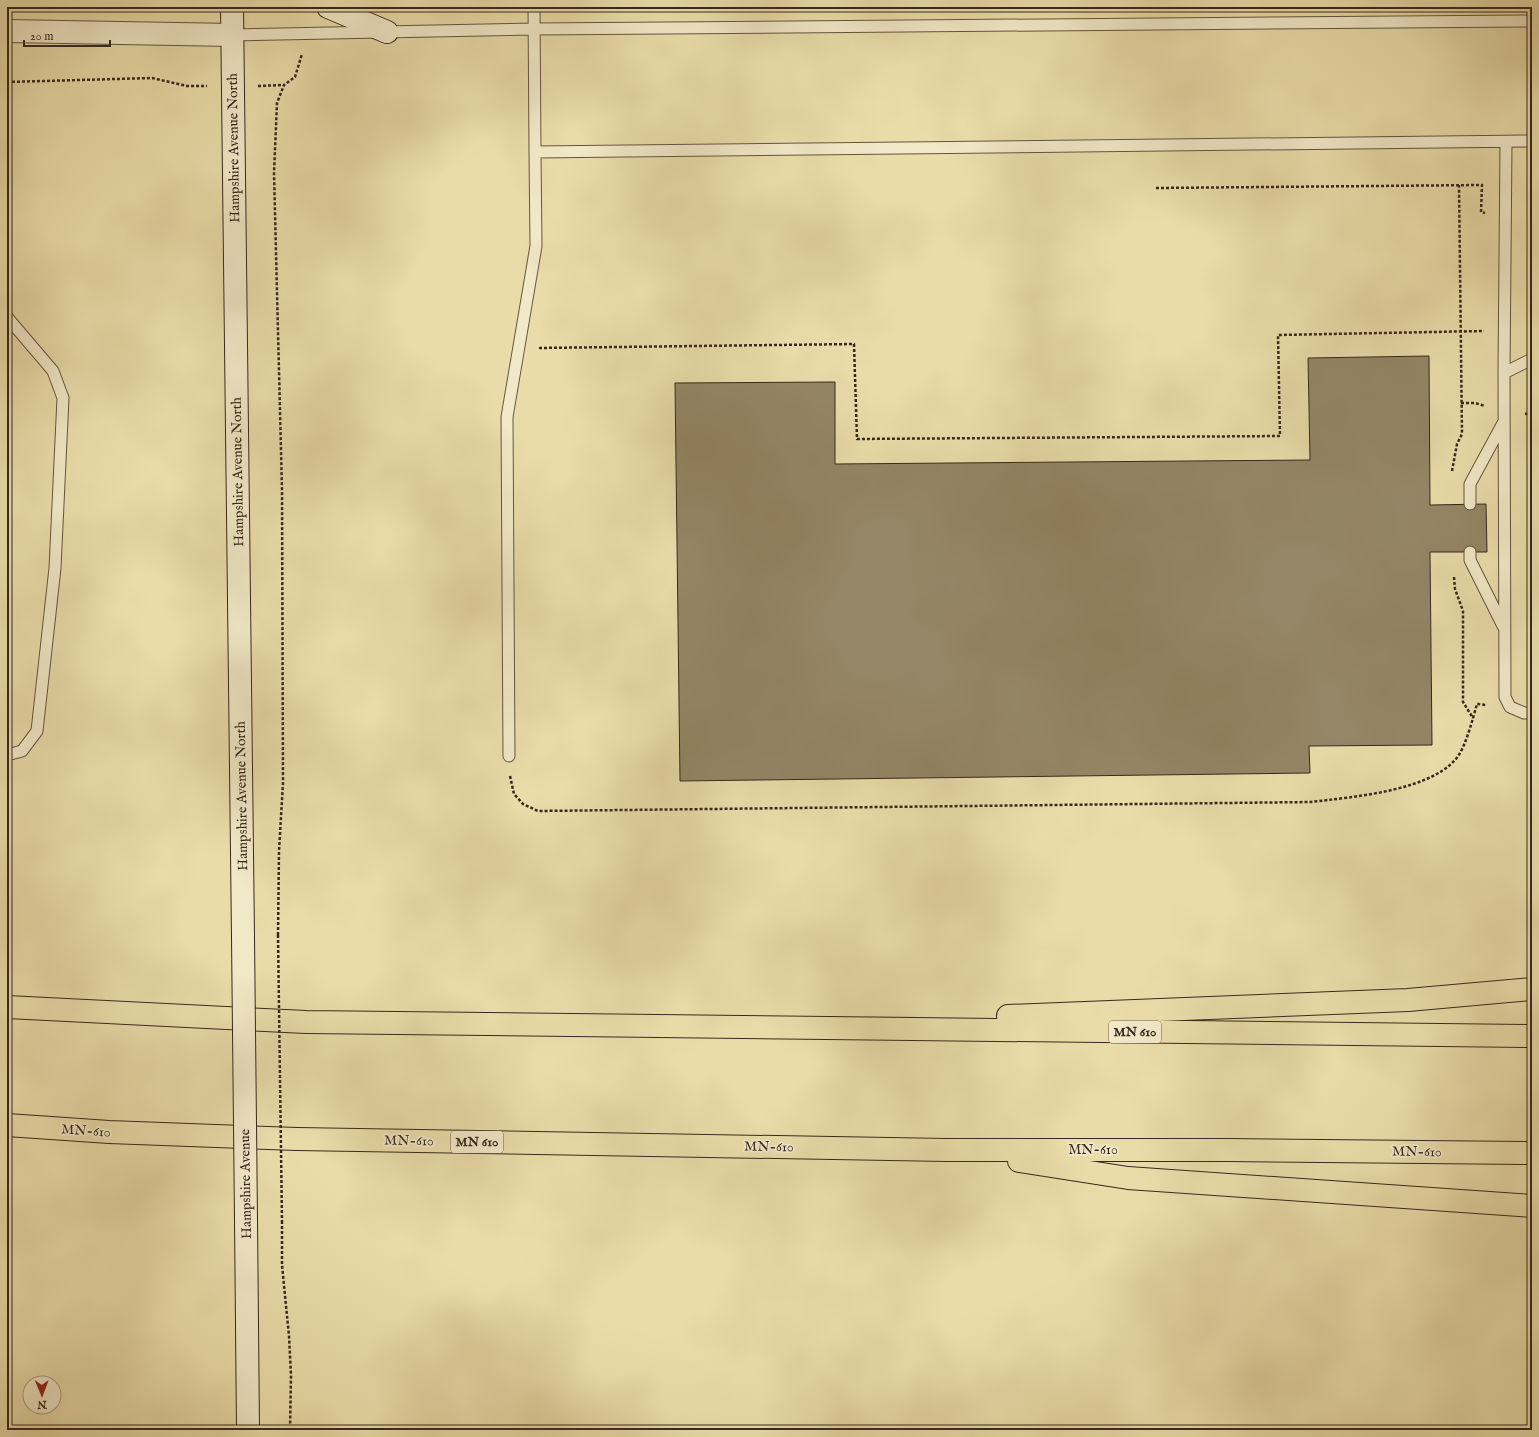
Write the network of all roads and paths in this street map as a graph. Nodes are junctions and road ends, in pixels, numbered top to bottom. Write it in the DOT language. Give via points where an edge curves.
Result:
graph roads {
  1 [pos="232,7"];
  2 [pos="328,7"];
  3 [pos="534,7"];
  4 [pos="1532,21"];
  5 [pos="534,29"];
  6 [pos="7,31"];
  7 [pos="386,32"];
  8 [pos="233,34"];
  9 [pos="298,67"];
  10 [pos="7,82"];
  11 [pos="187,86"];
  12 [pos="1506,142"];
  13 [pos="1532,142"];
  14 [pos="535,152"];
  15 [pos="1459,185"];
  16 [pos="1156,188"];
  17 [pos="1505,218"];
  18 [pos="7,317"];
  19 [pos="1504,331"];
  20 [pos="1460,332"];
  21 [pos="518,348"];
  22 [pos="1532,359"];
  23 [pos="1504,373"];
  24 [pos="1504,421"];
  25 [pos="1452,476"];
  26 [pos="1470,504"];
  27 [pos="1470,552"];
  28 [pos="1454,571"];
  29 [pos="1505,628"];
  30 [pos="1510,707"];
  31 [pos="1532,713"];
  32 [pos="1473,718"];
  33 [pos="7,755"];
  34 [pos="509,756"];
  35 [pos="243,937"];
  36 [pos="1532,989"];
  37 [pos="7,1007"];
  38 [pos="739,1027"];
  39 [pos="1532,1036"];
  40 [pos="7,1125"];
  41 [pos="947,1150"];
  42 [pos="1532,1153"];
  43 [pos="1532,1206"];
  44 [pos="248,1430"];
  45 [pos="290,1430"];
  1 -- 8 [label="street, Hampshire Avenue North"];
  2 -- 7 [label="street"];
  3 -- 5 [label="lane"];
  4 -- 5 [label="lane"];
  5 -- 7 [label="lane"];
  5 -- 14 [label="lane"];
  6 -- 8 [label="street"];
  7 -- 8 [label="lane"];
  8 -- 35 [label="street, Hampshire Avenue North"];
  9 -- 45 [label="path, bridge" via="295,77 284,85 277,104 274,173 282,498 283,783 278,936 282,1266 291,1375"];
  10 -- 11 [label="path" via="152,78"];
  12 -- 13 [label="lane"];
  12 -- 14 [label="lane"];
  12 -- 17 [label="lane"];
  14 -- 21 [label="lane" via="536,246"];
  15 -- 16 [label="path"];
  15 -- 17 [label="path" via="1482,185 1481,212"];
  15 -- 20 [label="path"];
  17 -- 19 [label="lane"];
  18 -- 33 [label="lane" via="53,371 63,398 55,568 37,732 22,751"];
  19 -- 20 [label="path"];
  19 -- 23 [label="lane"];
  20 -- 21 [label="path" via="1278,335 1280,436 856,439 854,344"];
  20 -- 25 [label="path" via="1462,434 1454,456"];
  21 -- 34 [label="lane" via="506,417"];
  22 -- 23 [label="lane"];
  23 -- 24 [label="lane"];
  24 -- 26 [label="lane" via="1470,484"];
  24 -- 29 [label="lane"];
  27 -- 29 [label="lane" via="1470,560"];
  28 -- 32 [label="path" via="1455,589 1463,611 1463,702"];
  29 -- 30 [label="lane" via="1505,697"];
  30 -- 31 [label="lane" via="1524,713"];
  30 -- 32 [label="path" via="1478,704"];
  32 -- 34 [label="path" via="1460,753 1442,772 1422,782 1391,790 1311,802 538,811 523,804 514,794 510,781"];
  35 -- 44 [label="street, Hampshire Avenue, bridge"];
  36 -- 38 [label="highway" via="1400,1000"];
  37 -- 38 [label="highway, MN 610" via="306,1022"];
  38 -- 39 [label="highway, MN 610"];
  40 -- 41 [label="highway, MN-610 / MN 610" via="108,1132 297,1139"];
  41 -- 42 [label="highway, MN-610 / MN 610"];
  41 -- 43 [label="highway" via="1128,1178"];
}
